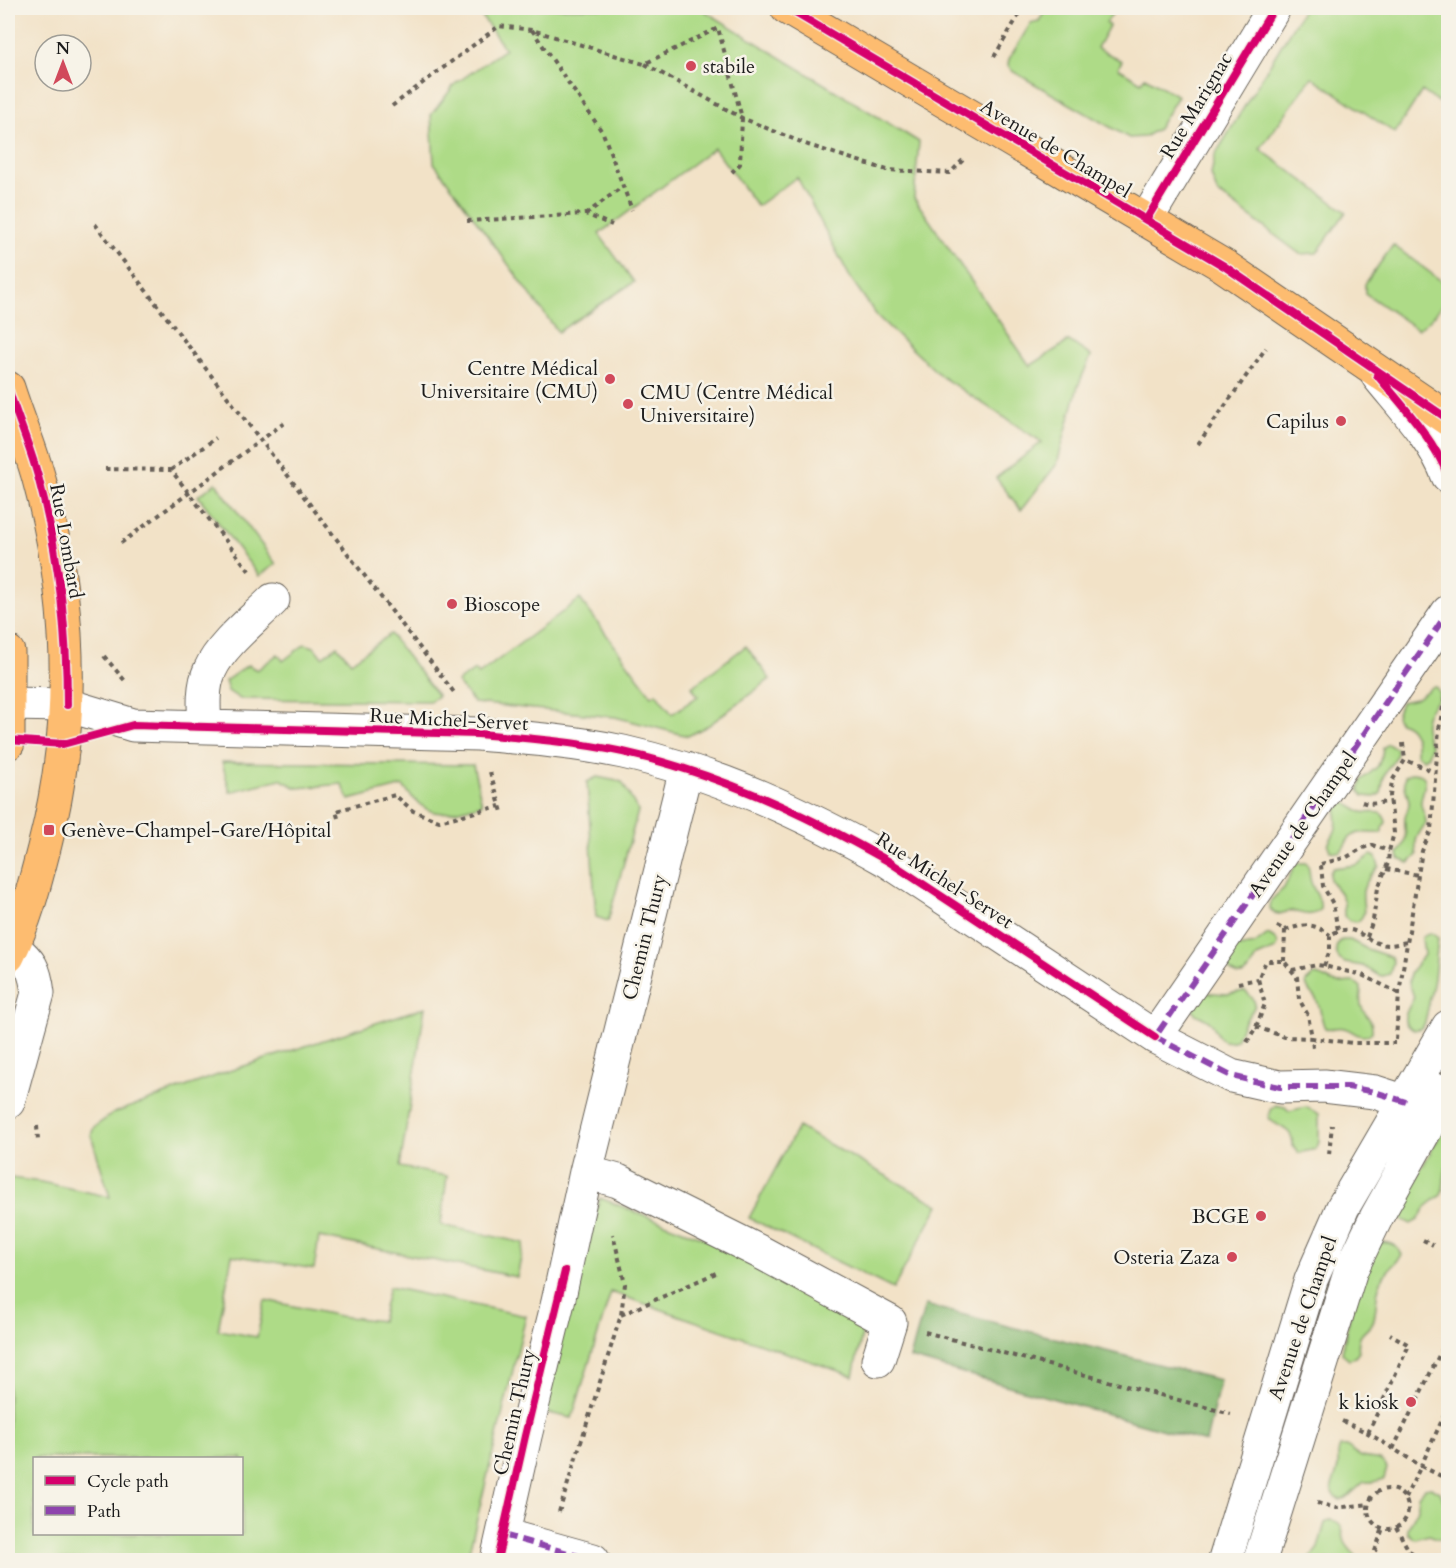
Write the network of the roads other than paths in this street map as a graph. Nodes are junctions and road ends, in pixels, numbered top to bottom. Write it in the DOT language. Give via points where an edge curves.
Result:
graph roads {
  1 [pos="787,8"];
  2 [pos="1274,8"];
  3 [pos="1146,220"];
  4 [pos="1366,361"];
  5 [pos="8,388"];
  6 [pos="1449,419"];
  7 [pos="1449,476"];
  8 [pos="273,600"];
  9 [pos="1449,612"];
  10 [pos="8,652"];
  11 [pos="8,704"];
  12 [pos="67,705"];
  13 [pos="204,727"];
  14 [pos="8,743"];
  15 [pos="686,769"];
  16 [pos="9,946"];
  17 [pos="1449,1027"];
  18 [pos="1155,1037"];
  19 [pos="1449,1089"];
  20 [pos="8,1102"];
  21 [pos="1419,1110"];
  22 [pos="586,1172"];
  23 [pos="878,1360"];
  24 [pos="500,1547"];
  25 [pos="593,1560"];
  26 [pos="1224,1560"];
  27 [pos="1260,1560"];
  1 -- 3 [label="main road, Avenue de Champel"];
  2 -- 3 [label="street, Rue Marignac"];
  3 -- 4 [label="main road, Avenue de Champel" via="1224,266"];
  4 -- 6 [label="main road, Avenue de Champel"];
  4 -- 7 [label="street, Avenue de Champel" via="1420,428"];
  5 -- 12 [label="main road, Rue Lombard" via="49,520 67,654"];
  8 -- 13 [label="street" via="223,649 209,671"];
  9 -- 18 [label="street, Avenue de Champel"];
  10 -- 11 [label="main road"];
  11 -- 12 [label="street, Rue Michel-Servet"];
  11 -- 14 [label="main road"];
  12 -- 13 [label="street, Rue Michel-Servet" via="133,725"];
  12 -- 16 [label="main road, Rue Lombard" via="49,830 29,907"];
  13 -- 15 [label="street, Rue Michel-Servet" via="478,734 623,752"];
  15 -- 18 [label="street, Rue Michel-Servet" via="781,805 850,839"];
  15 -- 22 [label="street, Chemin Thury"];
  16 -- 20 [label="street" via="29,961 38,993"];
  17 -- 21 [label="street, Avenue de Champel"];
  18 -- 21 [label="street, Rue Michel-Servet" via="1231,1076 1280,1087 1324,1086 1375,1092"];
  19 -- 21 [label="street, Avenue de Champel"];
  21 -- 26 [label="street, Avenue de Champel" via="1343,1207 1311,1280"];
  21 -- 27 [label="street, Avenue de Champel" via="1351,1270"];
  22 -- 23 [label="street" via="618,1181 890,1322"];
  22 -- 24 [label="street, Chemin Thury"];
  24 -- 25 [label="street" via="548,1549"];
}
